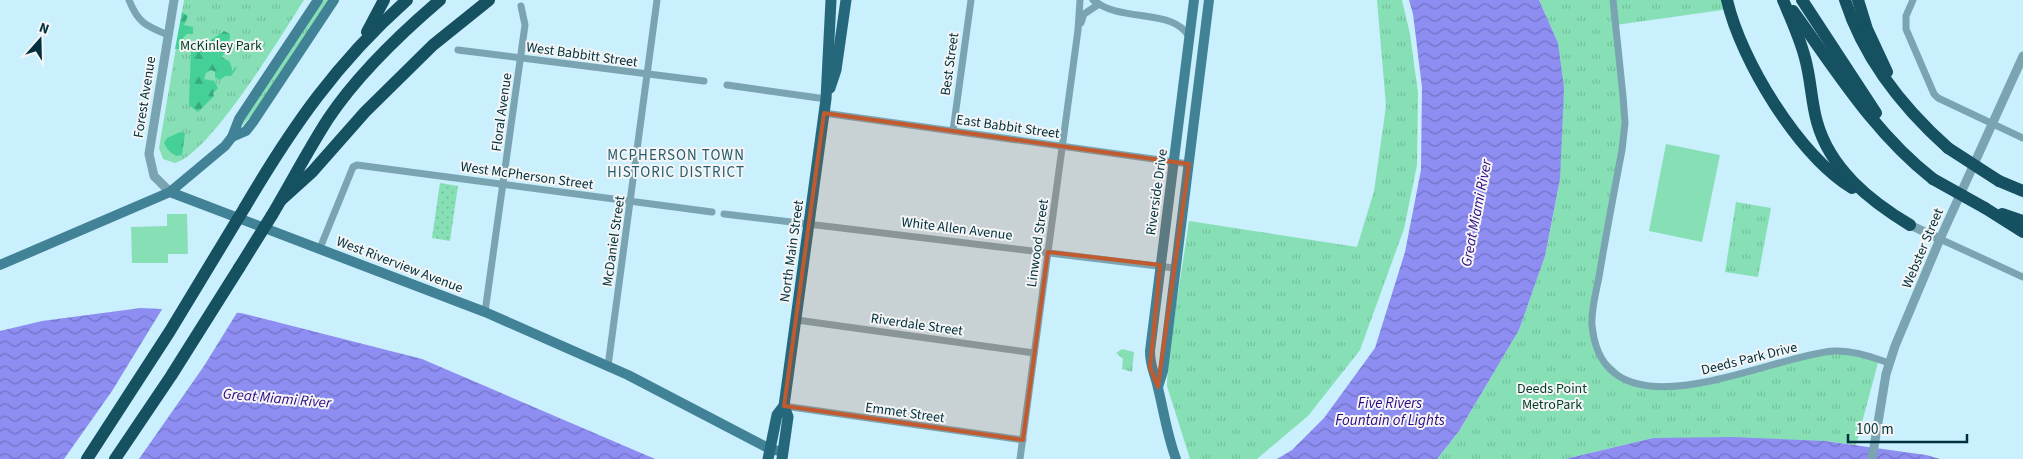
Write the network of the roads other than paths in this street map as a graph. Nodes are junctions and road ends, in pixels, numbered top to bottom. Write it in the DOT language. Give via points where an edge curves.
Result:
graph roads {
  1 [pos="130,0"];
  2 [pos="174,0"];
  3 [pos="318,0"];
  4 [pos="334,0"];
  5 [pos="384,0"];
  6 [pos="407,0"];
  7 [pos="440,0"];
  8 [pos="489,0"];
  9 [pos="657,0"];
  10 [pos="831,0"];
  11 [pos="846,0"];
  12 [pos="971,0"];
  13 [pos="1080,0"];
  14 [pos="1194,0"];
  15 [pos="1209,0"];
  16 [pos="1613,0"];
  17 [pos="1727,0"];
  18 [pos="1784,0"];
  19 [pos="1802,0"];
  20 [pos="1845,0"];
  21 [pos="1858,0"];
  22 [pos="1913,0"];
  23 [pos="1096,2"];
  24 [pos="521,6"];
  25 [pos="1078,30"];
  26 [pos="168,35"];
  27 [pos="1189,37"];
  28 [pos="360,45"];
  29 [pos="458,50"];
  30 [pos="2023,56"];
  31 [pos="521,58"];
  32 [pos="647,75"];
  33 [pos="704,81"];
  34 [pos="727,85"];
  35 [pos="1898,94"];
  36 [pos="826,99"];
  37 [pos="824,113"];
  38 [pos="1992,124"];
  39 [pos="953,131"];
  40 [pos="232,137"];
  41 [pos="2023,138"];
  42 [pos="1063,146"];
  43 [pos="1905,154"];
  44 [pos="1175,161"];
  45 [pos="1189,164"];
  46 [pos="504,184"];
  47 [pos="2023,191"];
  48 [pos="170,192"];
  49 [pos="281,200"];
  50 [pos="630,202"];
  51 [pos="1875,202"];
  52 [pos="1986,208"];
  53 [pos="712,212"];
  54 [pos="724,214"];
  55 [pos="2023,221"];
  56 [pos="810,223"];
  57 [pos="1910,225"];
  58 [pos="2023,232"];
  59 [pos="1940,239"];
  60 [pos="320,248"];
  61 [pos="1048,252"];
  62 [pos="0,265"];
  63 [pos="1160,265"];
  64 [pos="1174,268"];
  65 [pos="2023,277"];
  66 [pos="485,312"];
  67 [pos="797,320"];
  68 [pos="1034,354"];
  69 [pos="1889,363"];
  70 [pos="608,366"];
  71 [pos="1158,387"];
  72 [pos="784,406"];
  73 [pos="1023,440"];
  74 [pos="769,454"];
  75 [pos="782,455"];
  76 [pos="1175,455"];
  77 [pos="86,459"];
  78 [pos="115,459"];
  79 [pos="1020,459"];
  80 [pos="1872,459"];
  1 -- 26 [label="street" via="135,16"];
  2 -- 26 [label="street, Forest Avenue"];
  3 -- 40 [label="main road" via="238,120"];
  4 -- 40 [label="main road" via="253,122"];
  5 -- 28 [label="highway"];
  6 -- 28 [label="highway"];
  7 -- 49 [label="highway" via="405,30 348,92 328,119"];
  8 -- 49 [label="highway" via="397,79 312,172"];
  9 -- 32 [label="street, McDaniel Street"];
  10 -- 36 [label="main road, North Main Street"];
  11 -- 36 [label="main road, North Main Street" via="836,70"];
  12 -- 39 [label="street, Best Street"];
  13 -- 25 [label="street, Linwood Street"];
  14 -- 27 [label="main road, Riverside Drive"];
  15 -- 45 [label="main road, Riverside Drive"];
  16 -- 69 [label="street, Deeds Park Drive" via="1625,123 1593,314 1594,337 1608,365 1631,383 1649,387 1696,384 1834,351 1863,354"];
  17 -- 51 [label="highway" via="1745,52 1788,124 1834,174"];
  18 -- 43 [label="highway" via="1857,102"];
  18 -- 51 [label="highway" via="1805,56 1817,120 1825,142 1843,170"];
  19 -- 43 [label="highway"];
  20 -- 35 [label="highway" via="1869,56"];
  21 -- 35 [label="highway" via="1867,29"];
  22 -- 38 [label="street" via="1905,22 1907,32 1934,94"];
  23 -- 25 [label="street, Linwood Street" via="1084,14"];
  23 -- 27 [label="street" via="1119,13 1176,23"];
  24 -- 31 [label="street, Floral Avenue" via="525,25"];
  25 -- 42 [label="street, Linwood Street"];
  26 -- 48 [label="street, Forest Avenue" via="149,154 154,176"];
  27 -- 44 [label="main road, Riverside Drive"];
  28 -- 77 [label="highway, bridge" via="316,96 278,151 170,332"];
  29 -- 31 [label="street, West Babbitt Street"];
  30 -- 38 [label="street, Webster Street"];
  31 -- 32 [label="street, West Babbitt Street"];
  31 -- 46 [label="street, Floral Avenue"];
  32 -- 33 [label="street, West Babbitt Street"];
  32 -- 50 [label="street, McDaniel Street"];
  34 -- 36 [label="street"];
  35 -- 47 [label="highway, bridge" via="1914,115 1948,148"];
  36 -- 37 [label="main road, North Main Street"];
  37 -- 39 [label="street, East Babbit Street"];
  37 -- 56 [label="main road, North Main Street"];
  38 -- 41 [label="street"];
  38 -- 59 [label="street, Webster Street"];
  39 -- 42 [label="street, East Babbit Street"];
  40 -- 48 [label="main road" via="206,164"];
  42 -- 44 [label="street, East Babbit Street"];
  42 -- 61 [label="street, Linwood Street"];
  43 -- 52 [label="highway, bridge" via="1933,179"];
  44 -- 45 [label="street, East Babbit Street"];
  44 -- 63 [label="main road, Riverside Drive"];
  45 -- 64 [label="main road, Riverside Drive"];
  46 -- 50 [label="street, West McPherson Street"];
  46 -- 60 [label="street, West McPherson Street" via="361,165 353,168"];
  46 -- 66 [label="street, Floral Avenue"];
  48 -- 60 [label="main road, West Riverview Avenue"];
  48 -- 62 [label="main road"];
  49 -- 78 [label="highway, bridge"];
  50 -- 53 [label="street, West McPherson Street"];
  50 -- 70 [label="street, McDaniel Street"];
  51 -- 57 [label="highway"];
  52 -- 55 [label="highway"];
  52 -- 58 [label="highway"];
  54 -- 56 [label="street"];
  56 -- 61 [label="street, White Allen Avenue"];
  56 -- 67 [label="main road, North Main Street"];
  57 -- 59 [label="street"];
  59 -- 65 [label="street"];
  59 -- 69 [label="street, Webster Street"];
  60 -- 66 [label="main road, West Riverview Avenue"];
  61 -- 63 [label="street, White Allen Avenue"];
  61 -- 68 [label="street, Linwood Street"];
  63 -- 64 [label="street, White Allen Avenue"];
  63 -- 71 [label="main road, Riverside Drive" via="1150,351 1150,368"];
  64 -- 71 [label="main road, Riverside Drive"];
  66 -- 70 [label="main road, West Riverview Avenue"];
  67 -- 68 [label="street, Riverdale Street"];
  67 -- 72 [label="main road, North Main Street"];
  68 -- 73 [label="street, Linwood Street"];
  69 -- 80 [label="street, Webster Street"];
  70 -- 74 [label="main road, West Riverview Avenue"];
  71 -- 76 [label="main road, Riverside Drive" via="1164,424"];
  72 -- 73 [label="street, Emmet Street"];
  72 -- 74 [label="main road, North Main Street" via="777,415"];
  72 -- 75 [label="main road, North Main Street" via="788,417"];
  73 -- 79 [label="street, Linwood Street"];
  74 -- 75 [label="main road, West Riverview Avenue"];
}
